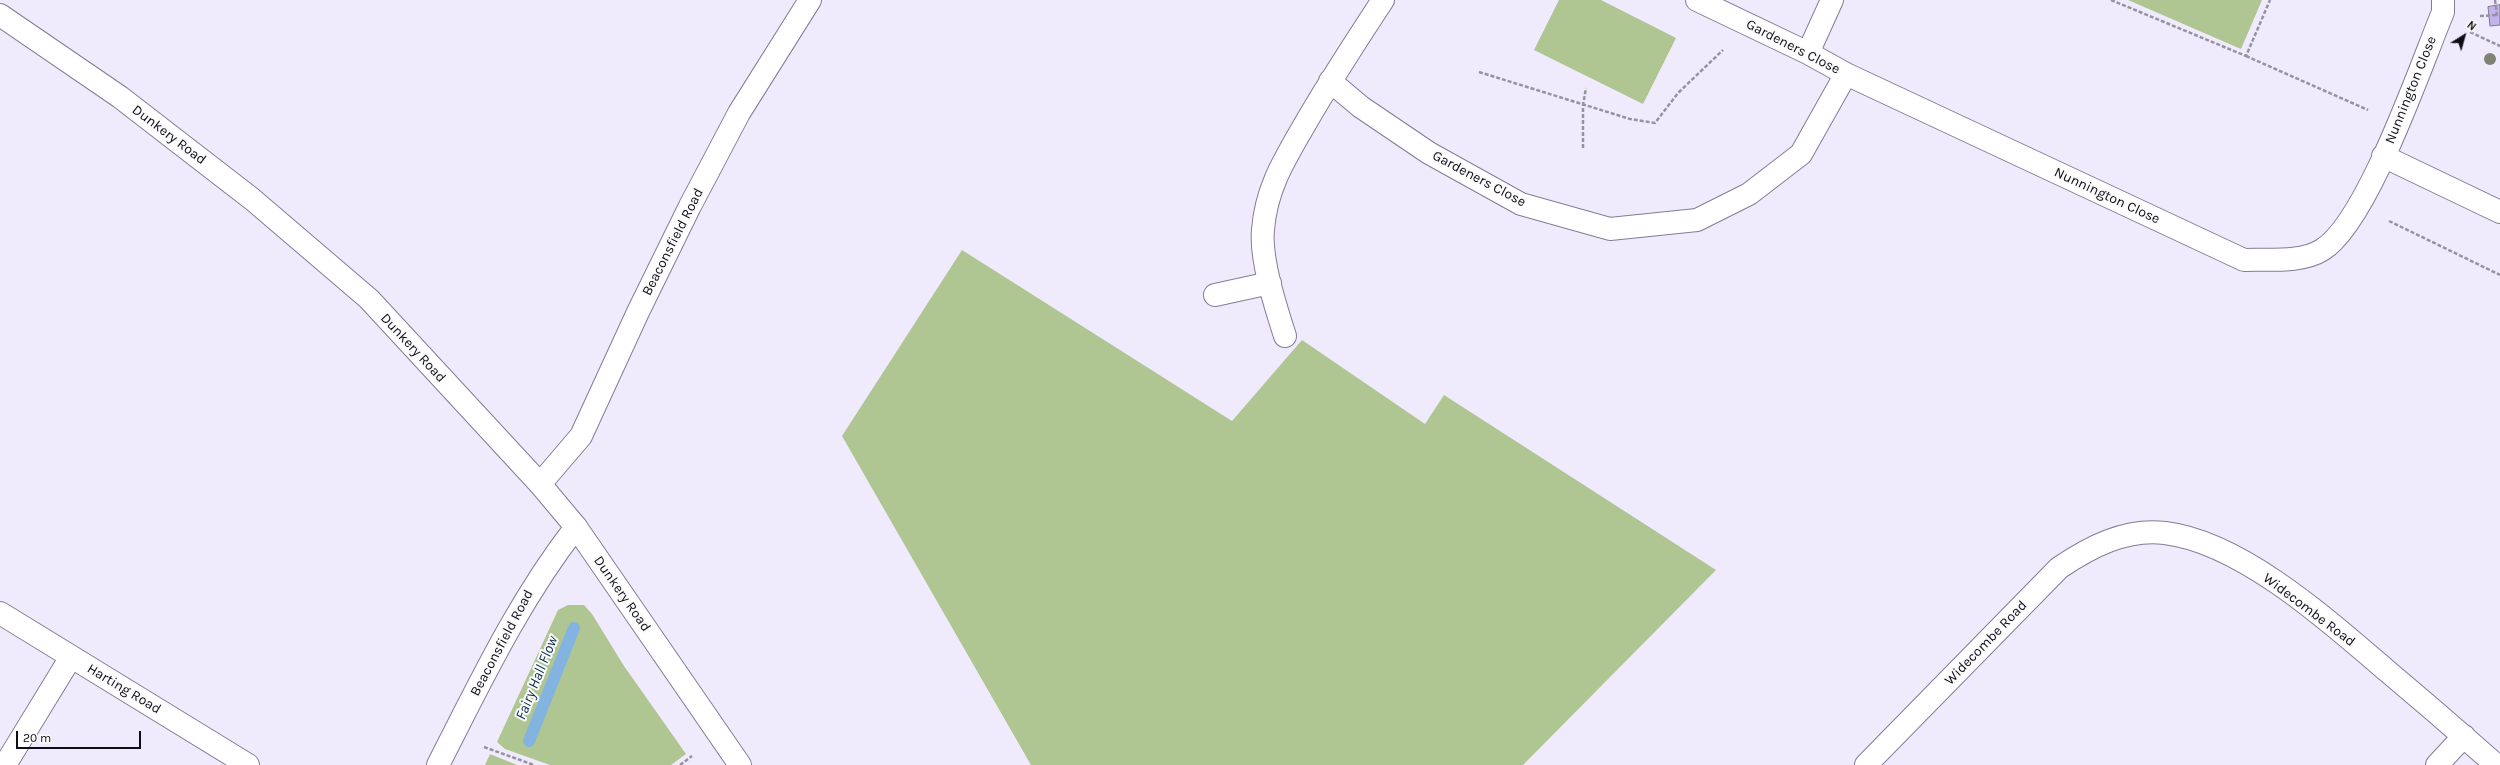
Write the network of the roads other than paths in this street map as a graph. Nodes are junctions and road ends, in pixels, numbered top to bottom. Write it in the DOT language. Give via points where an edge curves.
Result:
graph roads {
  1 [pos="810,0"];
  2 [pos="1383,0"];
  3 [pos="1697,0"];
  4 [pos="1832,0"];
  5 [pos="2443,0"];
  6 [pos="0,15"];
  7 [pos="1808,53"];
  8 [pos="1846,74"];
  9 [pos="1330,81"];
  10 [pos="2383,156"];
  11 [pos="2500,212"];
  12 [pos="1270,283"];
  13 [pos="1215,295"];
  14 [pos="1285,336"];
  15 [pos="540,484"];
  16 [pos="576,527"];
  17 [pos="0,613"];
  18 [pos="71,657"];
  19 [pos="2464,736"];
  20 [pos="5,765"];
  21 [pos="248,765"];
  22 [pos="438,765"];
  23 [pos="740,765"];
  24 [pos="1866,765"];
  25 [pos="2437,765"];
  26 [pos="2496,765"];
  1 -- 15 [label="street, Beaconsfield Road" via="739,113 690,206 581,436"];
  2 -- 9 [label="street"];
  3 -- 7 [label="street, Gardeners Close"];
  4 -- 7 [label="street"];
  5 -- 10 [label="street, Nunnington Close" via="2443,12"];
  6 -- 15 [label="street, Dunkery Road" via="120,97 315,251 369,299"];
  7 -- 8 [label="street, Gardeners Close"];
  8 -- 9 [label="street, Gardeners Close" via="1801,154 1749,194 1696,220 1610,229 1521,204 1429,153 1361,107"];
  8 -- 10 [label="street, Nunnington Close" via="2244,260 2303,257 2323,250 2342,231 2359,207"];
  9 -- 12 [label="street" via="1270,189 1262,231"];
  10 -- 11 [label="street, Nunnington Close"];
  12 -- 13 [label="street"];
  12 -- 14 [label="street"];
  15 -- 16 [label="street, Dunkery Road"];
  16 -- 22 [label="street, Beaconsfield Road" via="548,563 519,608"];
  16 -- 23 [label="street, Dunkery Road"];
  17 -- 18 [label="street, Harting Road"];
  18 -- 20 [label="street"];
  18 -- 21 [label="street, Harting Road"];
  19 -- 24 [label="street, Widecombe Road" via="2334,625 2280,584 2212,544 2164,533 2140,533 2096,545 2059,568"];
  19 -- 25 [label="street"];
  19 -- 26 [label="street, Widecombe Road"];
}
